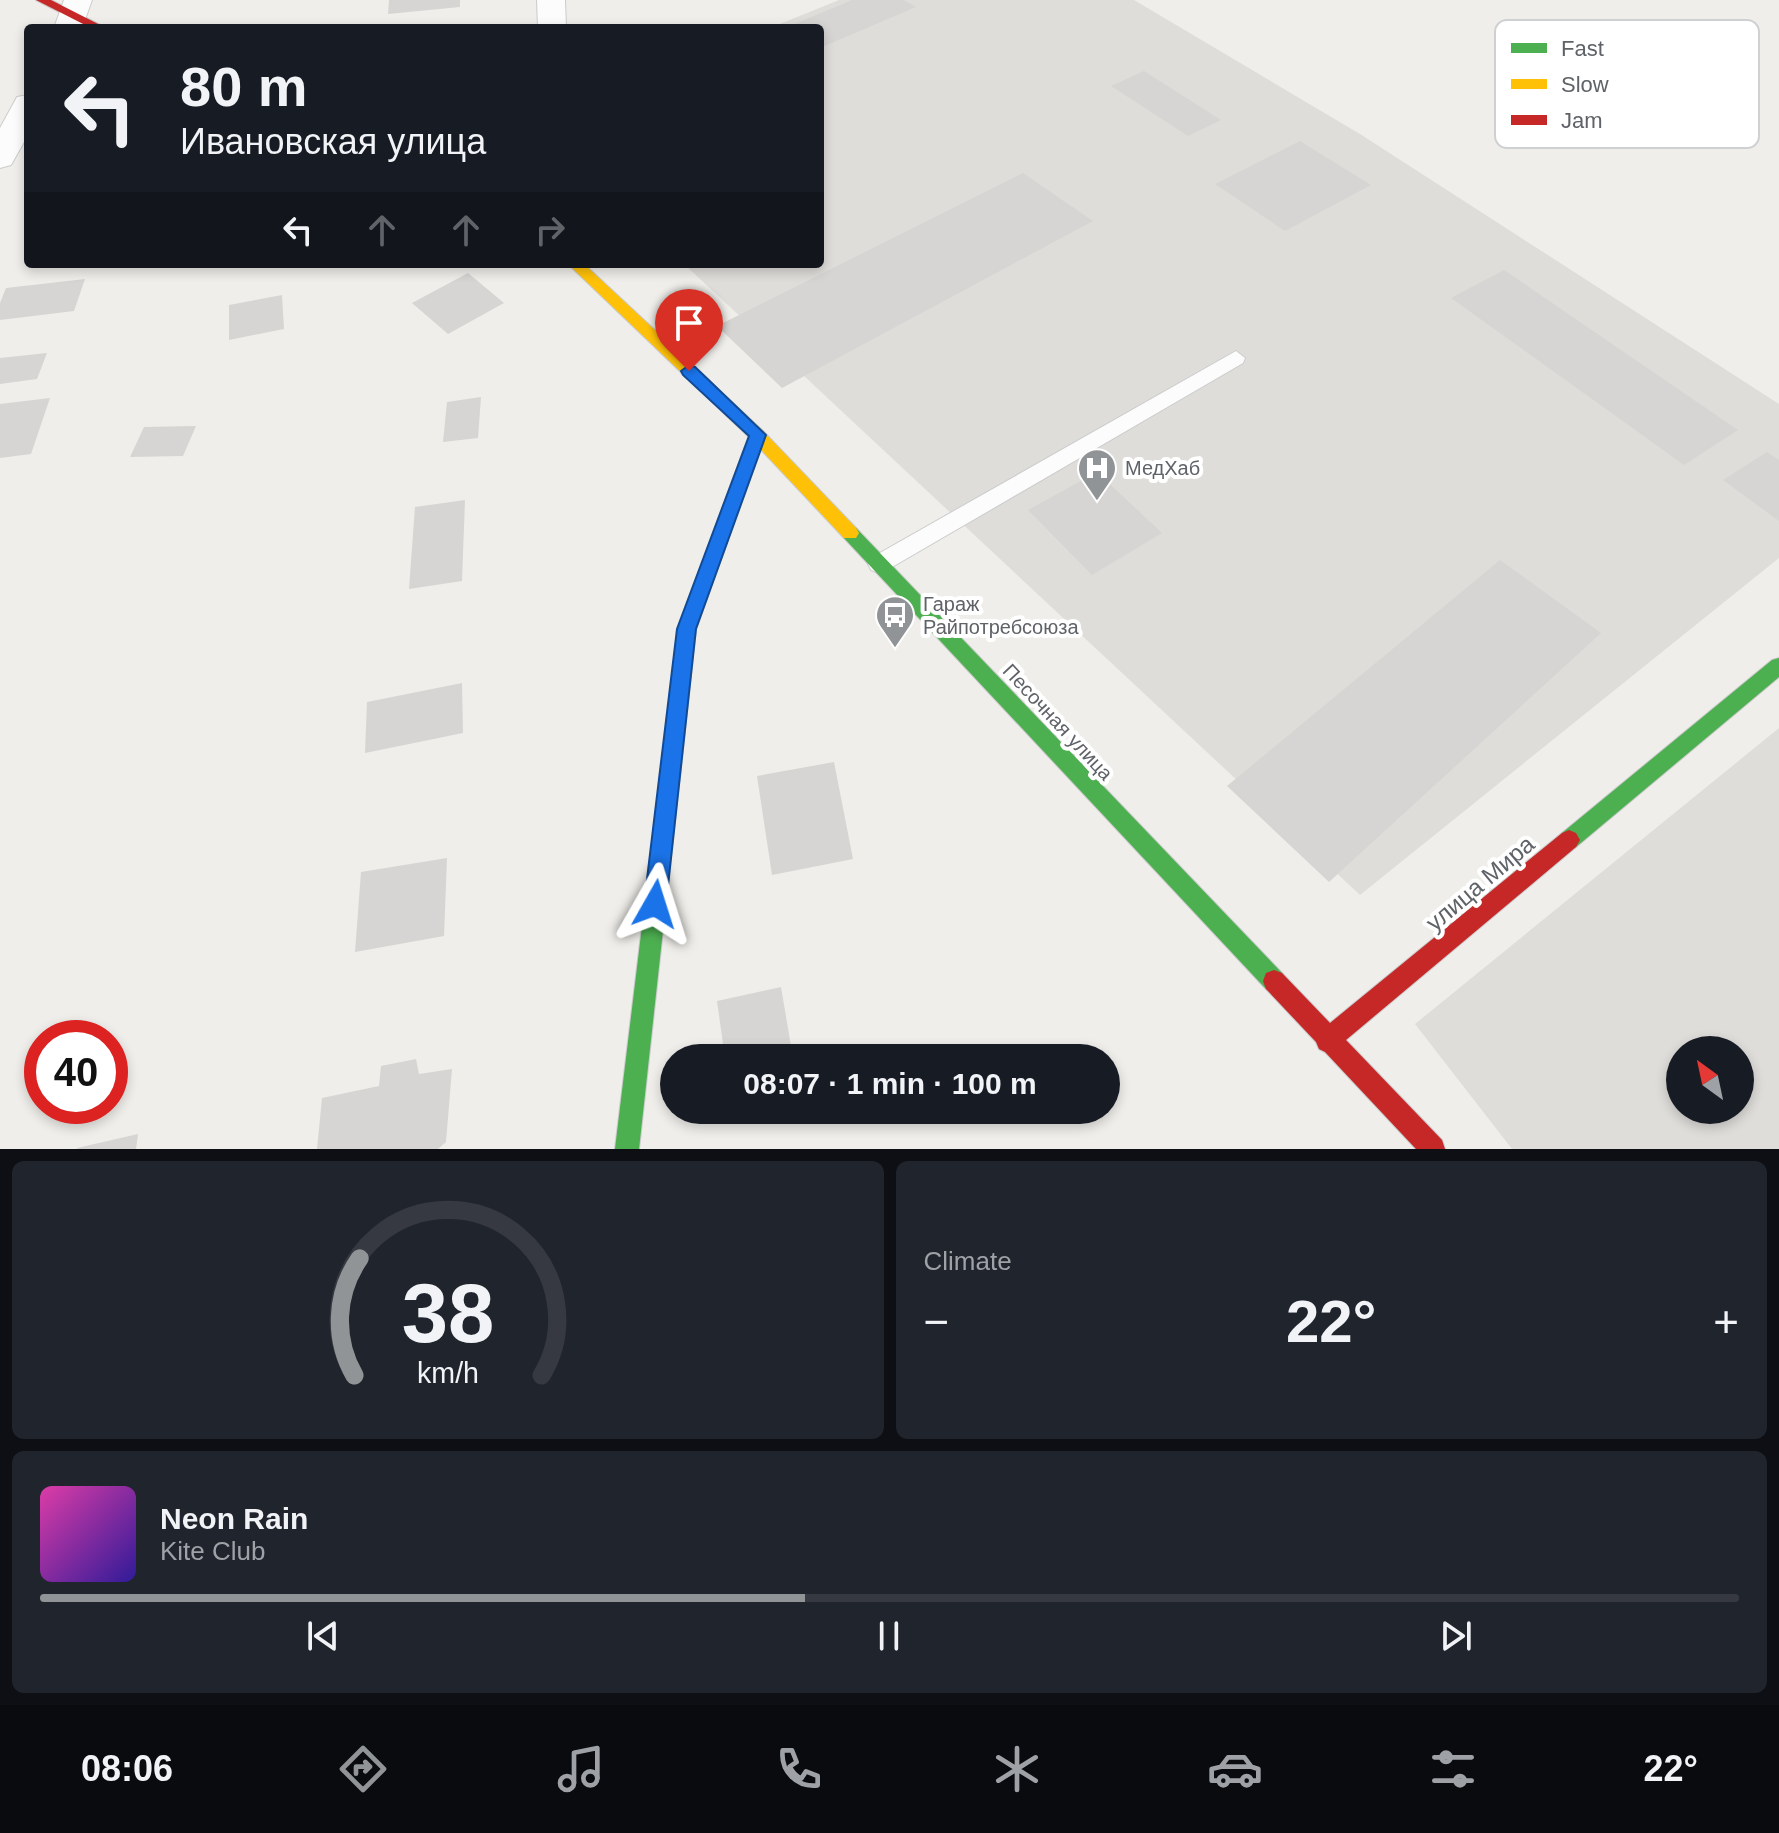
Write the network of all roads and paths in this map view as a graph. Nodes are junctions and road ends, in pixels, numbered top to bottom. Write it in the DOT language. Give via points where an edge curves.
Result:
graph roads {
  1 [pos="42,0"];
  2 [pos="551,0"];
  3 [pos="73,15"];
  4 [pos="92,24"];
  5 [pos="552,24"];
  6 [pos="24,112"];
  7 [pos="0,158"];
  8 [pos="579,268"];
  9 [pos="1236,358"];
  10 [pos="757,435"];
  11 [pos="879,564"];
  12 [pos="1779,666"];
  13 [pos="1327,1041"];
  14 [pos="627,1149"];
  15 [pos="1433,1149"];
  1 -- 3 [label="street"];
  2 -- 5 [label="street"];
  3 -- 4 [label="street"];
  6 -- 7 [label="street"];
  8 -- 10 [label="street, Песочная улица"];
  9 -- 11 [label="lane"];
  10 -- 11 [label="street, Песочная улица"];
  10 -- 14 [label="street" via="687,629"];
  11 -- 13 [label="street, Песочная улица"];
  12 -- 13 [label="street, улица Мира"];
  13 -- 15 [label="street"];
}
